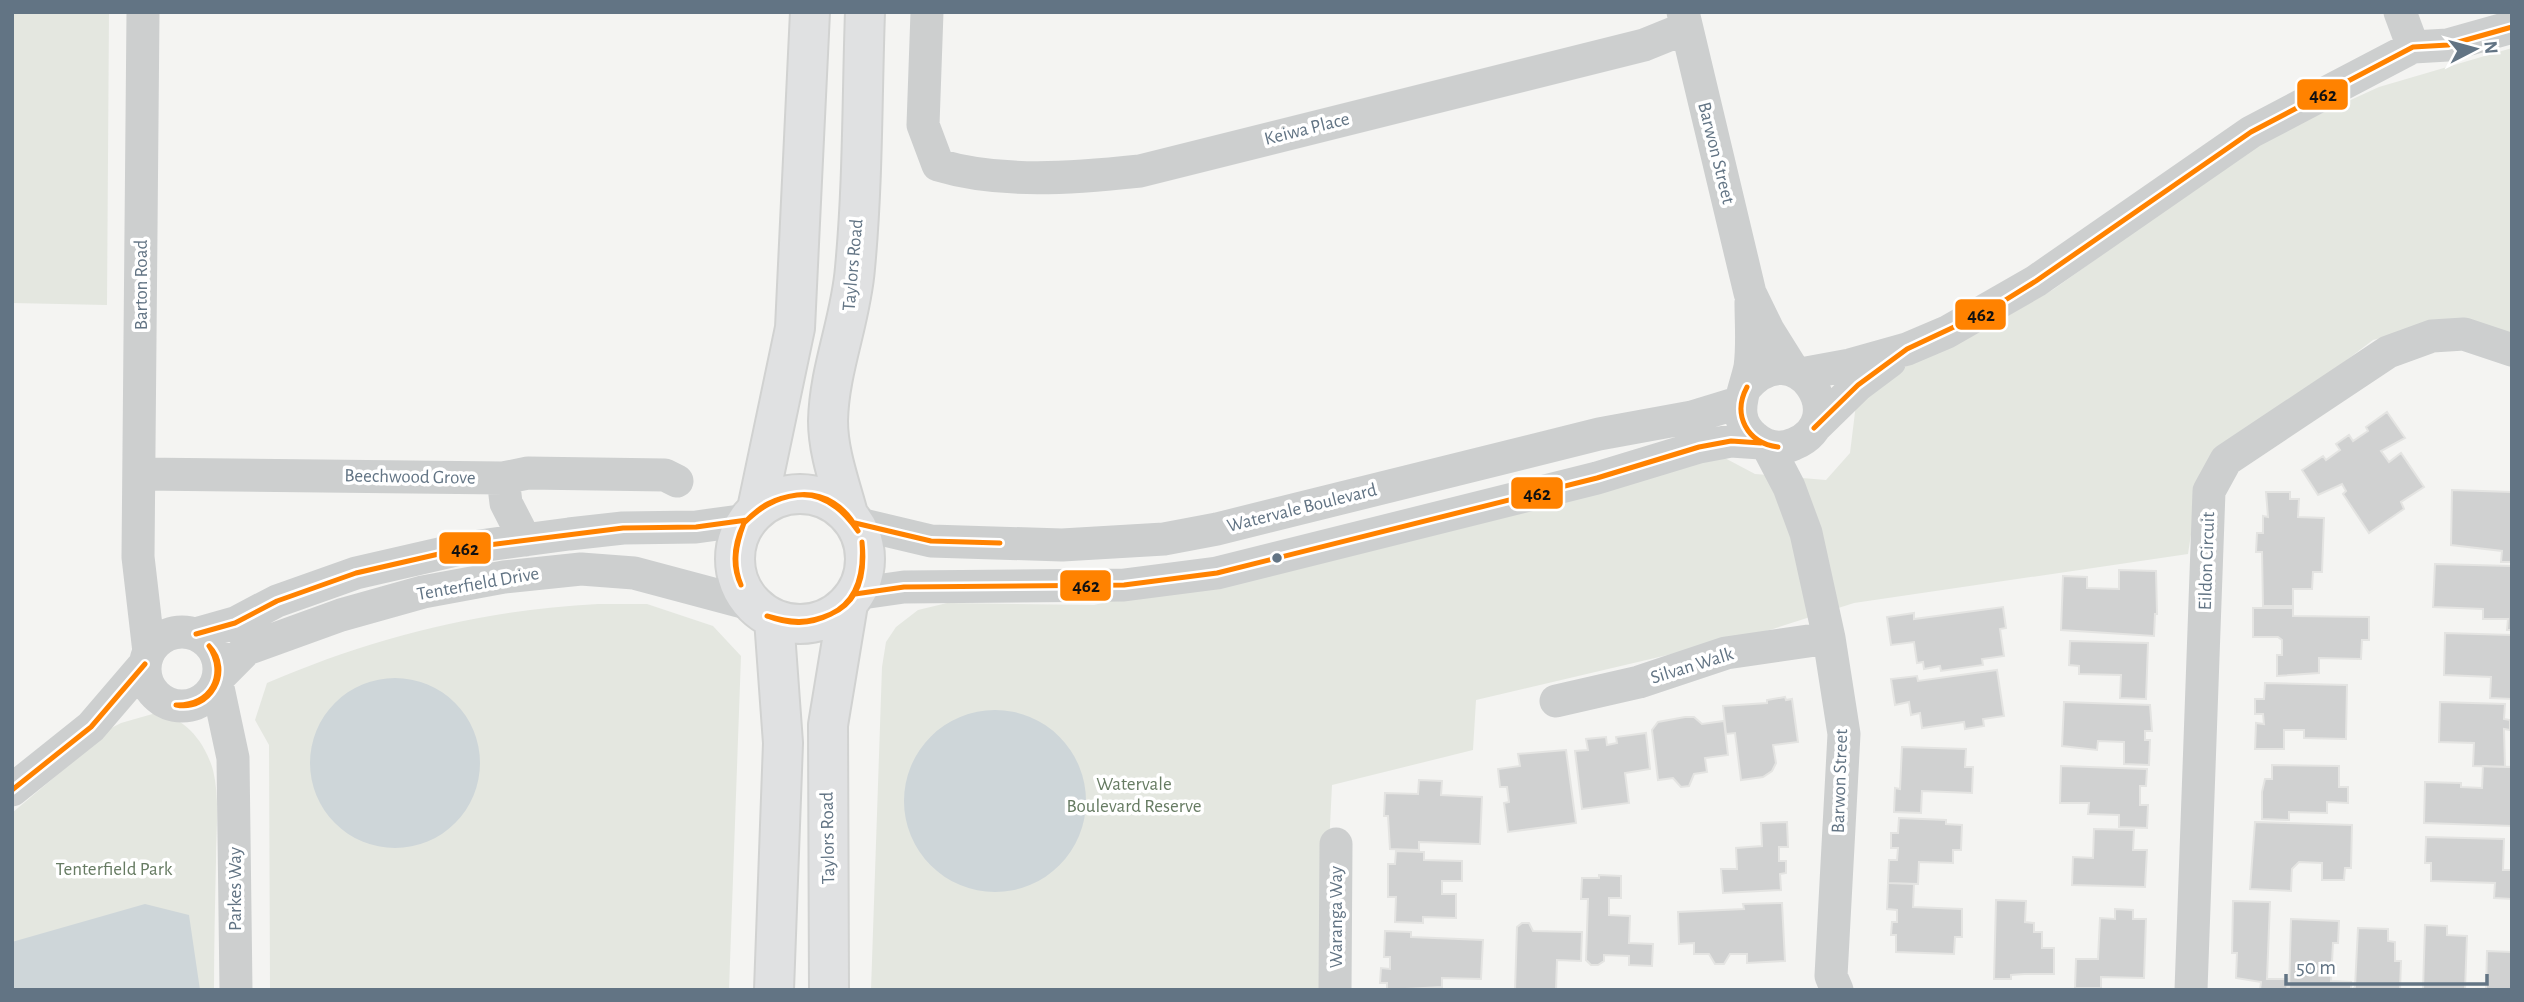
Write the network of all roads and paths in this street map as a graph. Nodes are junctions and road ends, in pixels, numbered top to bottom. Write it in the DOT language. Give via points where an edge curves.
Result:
graph roads {
  1 [pos="143,12"];
  2 [pos="810,12"];
  3 [pos="865,12"];
  4 [pos="928,12"];
  5 [pos="2400,12"];
  6 [pos="1684,20"];
  7 [pos="2512,27"];
  8 [pos="2413,47"];
  9 [pos="1750,293"];
  10 [pos="1907,349"];
  11 [pos="2512,350"];
  12 [pos="1797,372"];
  13 [pos="1743,395"];
  14 [pos="1811,432"];
  15 [pos="1764,444"];
  16 [pos="141,474"];
  17 [pos="503,478"];
  18 [pos="677,481"];
  19 [pos="752,514"];
  20 [pos="852,519"];
  21 [pos="1806,533"];
  22 [pos="525,540"];
  23 [pos="138,557"];
  24 [pos="852,599"];
  25 [pos="764,612"];
  26 [pos="192,632"];
  27 [pos="1829,638"];
  28 [pos="147,658"];
  29 [pos="218,680"];
  30 [pos="1556,701"];
  31 [pos="169,704"];
  32 [pos="91,727"];
  33 [pos="235,788"];
  34 [pos="12,790"];
  35 [pos="1336,844"];
  36 [pos="236,987"];
  37 [pos="774,990"];
  38 [pos="829,990"];
  39 [pos="1335,990"];
  40 [pos="1838,990"];
  41 [pos="2191,990"];
  1 -- 16 [label="street, Barton Road"];
  2 -- 19 [label="main road" via="795,328"];
  3 -- 20 [label="main road, Taylors Road" via="856,265 828,423 831,452"];
  4 -- 6 [label="street, Keiwa Place" via="923,125 938,165 964,172 1089,177 1140,172 1644,45"];
  5 -- 8 [label="street"];
  6 -- 9 [label="street, Barwon Street"];
  7 -- 8 [label="street" via="2448,45"];
  8 -- 10 [label="street" via="2251,132 2006,300"];
  9 -- 12 [label="street, Barwon Street"];
  9 -- 13 [label="street, Barwon Street" via="1751,342"];
  10 -- 12 [label="street" via="1850,365"];
  10 -- 14 [label="street" via="1858,385"];
  11 -- 41 [label="street, Eildon Circuit" via="2464,334 2432,336 2388,352 2226,460 2209,491"];
  12 -- 13 [label="street" via="1766,371"];
  12 -- 14 [label="street" via="1816,393 1818,417"];
  13 -- 15 [label="street" via="1744,425"];
  13 -- 20 [label="street, Watervale Boulevard" via="1692,417 1599,433 1164,539 1062,545 931,541"];
  14 -- 15 [label="street" via="1789,446"];
  14 -- 21 [label="street, Barwon Street" via="1805,455"];
  15 -- 21 [label="street, Barwon Street" via="1789,487"];
  15 -- 24 [label="street" via="1718,442 1597,478 1171,581 1069,588 904,587"];
  16 -- 17 [label="street, Beechwood Grove"];
  16 -- 23 [label="street, Barton Road"];
  17 -- 18 [label="street, Beechwood Grove" via="528,473 665,475"];
  17 -- 22 [label="street, Tenterfield Drive" via="506,503"];
  19 -- 20 [label="main road" via="774,498 814,494"];
  19 -- 22 [label="street, Tenterfield Drive" via="696,527 623,528"];
  19 -- 25 [label="main road" via="739,536 736,573 743,590"];
  20 -- 24 [label="main road" via="862,537 865,566"];
  21 -- 27 [label="street, Barwon Street"];
  22 -- 26 [label="street, Tenterfield Drive" via="465,548 356,573 278,601 235,623"];
  23 -- 26 [label="street, Barton Road" via="147,582"];
  23 -- 28 [label="street, Barton Road"];
  24 -- 25 [label="main road" via="832,616 813,623 794,624"];
  24 -- 38 [label="main road, Taylors Road" via="828,725"];
  25 -- 29 [label="street, Tenterfield Drive" via="634,573 581,569 530,573 464,583 341,615 247,649"];
  25 -- 37 [label="main road" via="783,743"];
  26 -- 28 [label="street" via="165,635"];
  26 -- 29 [label="street" via="212,646 220,666"];
  27 -- 30 [label="street, Silvan Walk" via="1726,653 1639,682"];
  27 -- 40 [label="street, Barwon Street" via="1844,734 1831,976"];
  28 -- 31 [label="street" via="150,687"];
  28 -- 32 [label="street"];
  29 -- 31 [label="street" via="212,692 194,704"];
  29 -- 33 [label="street, Parkes Way"];
  31 -- 32 [label="street"];
  31 -- 33 [label="street, Parkes Way" via="187,711 213,739"];
  32 -- 34 [label="street"];
  33 -- 36 [label="street, Parkes Way"];
  35 -- 39 [label="street, Waranga Way"];
}
